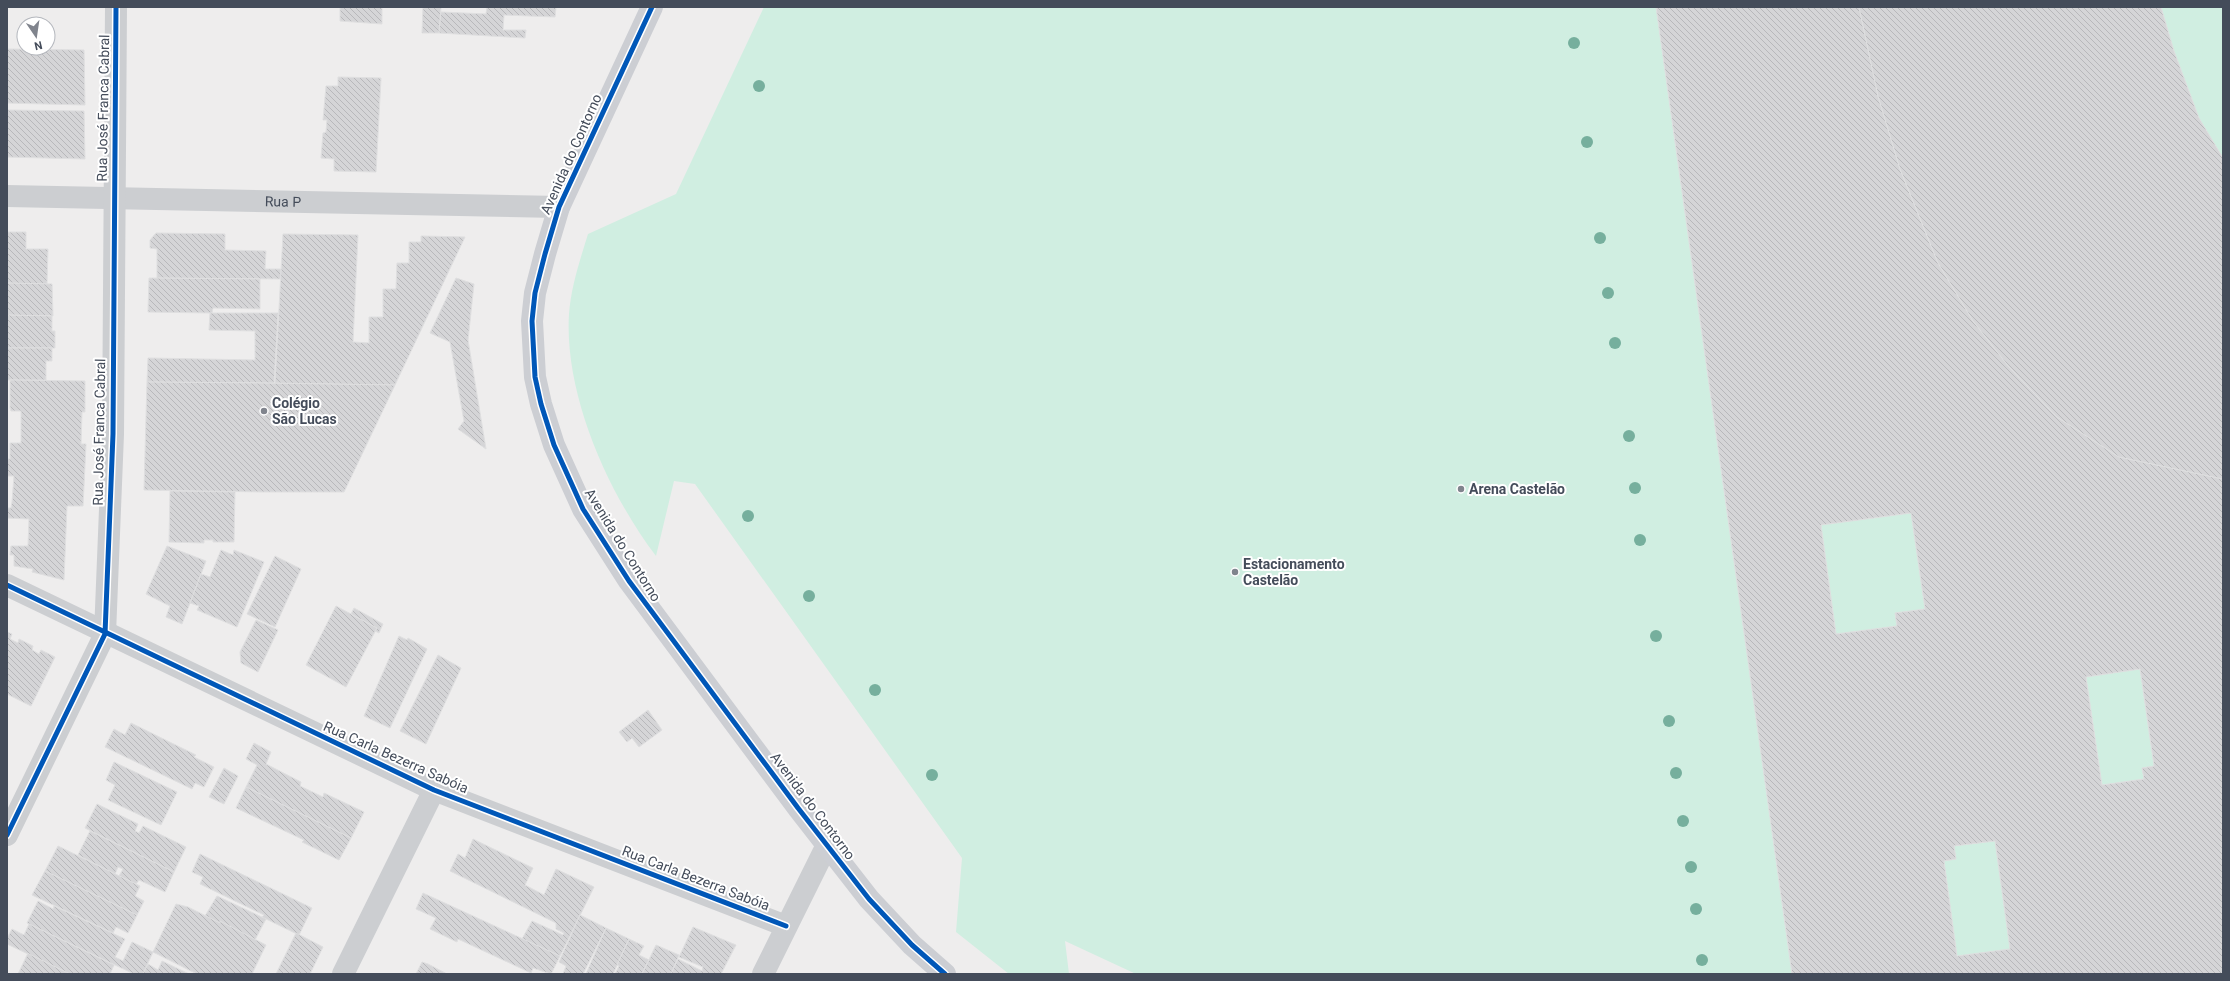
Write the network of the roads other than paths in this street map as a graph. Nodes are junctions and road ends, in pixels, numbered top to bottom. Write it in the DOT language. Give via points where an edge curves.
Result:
graph roads {
  1 [pos="116,7"];
  2 [pos="652,7"];
  3 [pos="7,196"];
  4 [pos="115,198"];
  5 [pos="559,207"];
  6 [pos="7,585"];
  7 [pos="105,634"];
  8 [pos="434,790"];
  9 [pos="7,835"];
  10 [pos="827,845"];
  11 [pos="786,926"];
  12 [pos="343,974"];
  13 [pos="762,974"];
  14 [pos="945,974"];
  1 -- 4 [label="street, Rua José Franca Cabral"];
  2 -- 5 [label="street, Avenida do Contorno"];
  3 -- 4 [label="street, Rua P"];
  4 -- 5 [label="street, Rua P"];
  4 -- 7 [label="street, Rua José Franca Cabral" via="113,434"];
  5 -- 10 [label="street, Avenida do Contorno" via="535,293 532,321 535,377 554,445 583,509 629,581"];
  6 -- 7 [label="street, Rua Carla Bezerra Sabóia"];
  7 -- 8 [label="street, Rua Carla Bezerra Sabóia"];
  7 -- 9 [label="street, Rua José Franca Cabral"];
  8 -- 11 [label="street, Rua Carla Bezerra Sabóia"];
  8 -- 12 [label="street"];
  10 -- 11 [label="street"];
  10 -- 14 [label="street, Avenida do Contorno" via="869,899"];
  11 -- 13 [label="street"];
}
